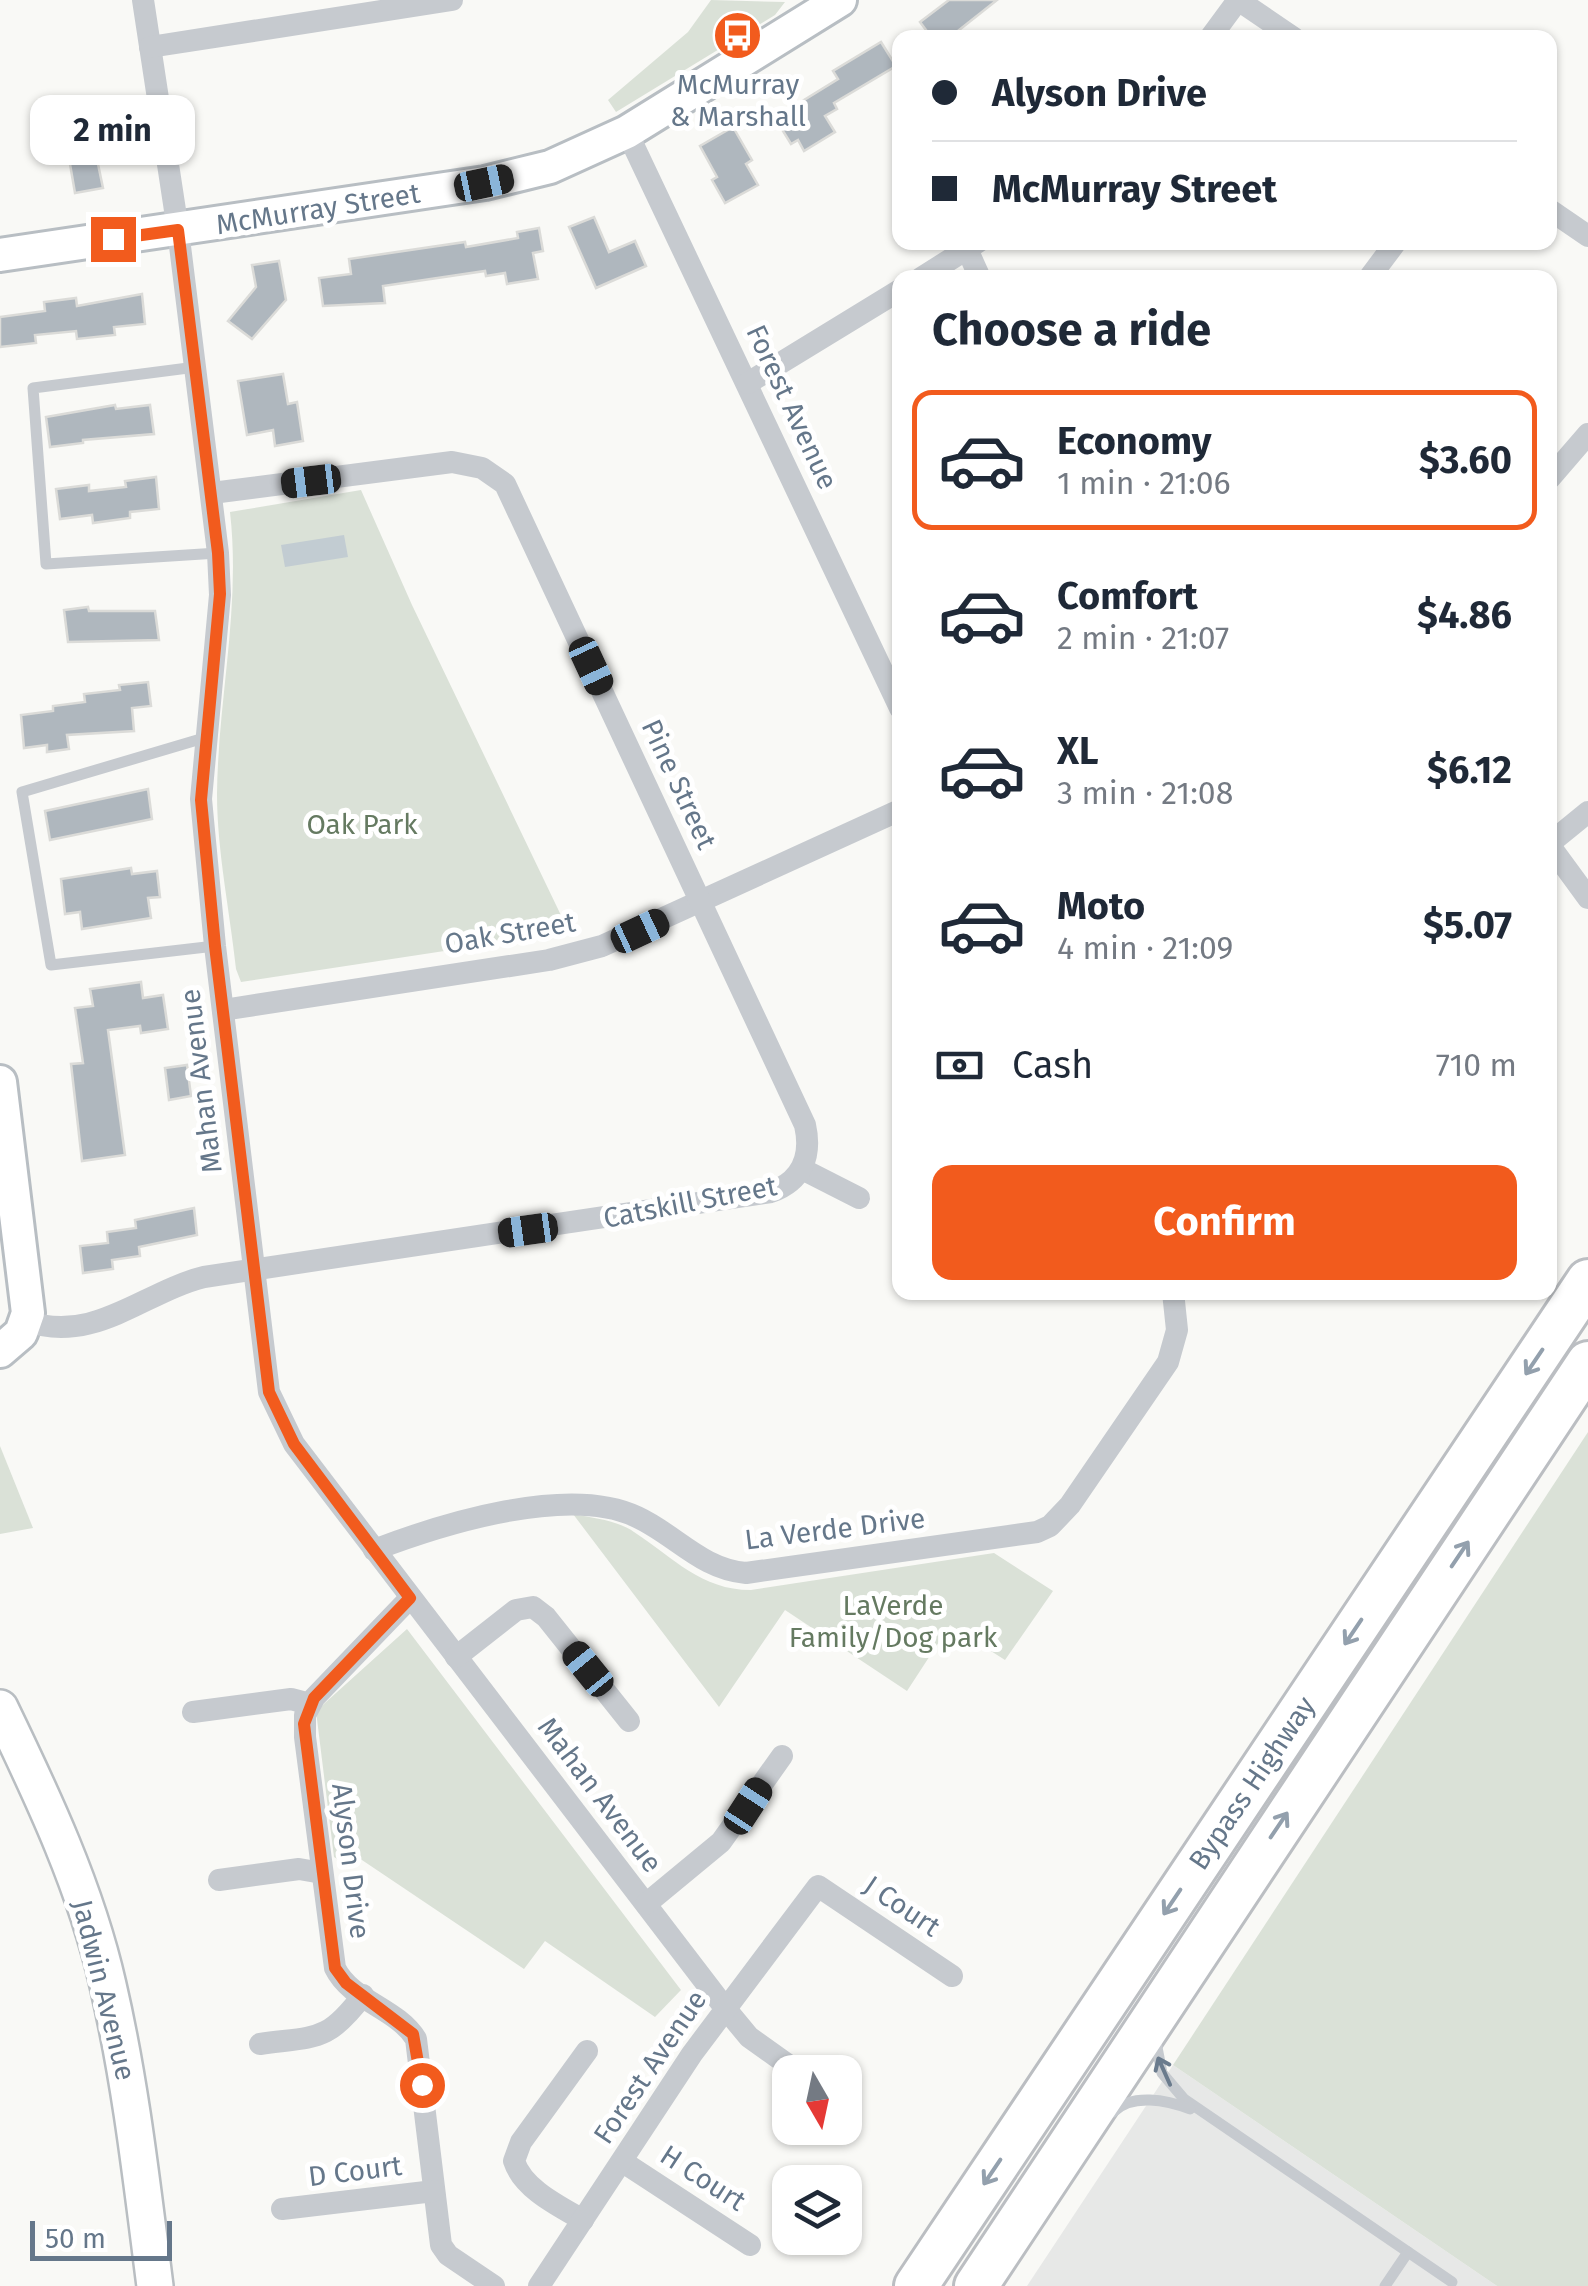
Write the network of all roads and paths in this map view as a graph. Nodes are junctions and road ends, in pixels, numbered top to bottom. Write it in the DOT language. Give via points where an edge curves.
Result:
graph roads {
  1 [pos="143,0"];
  2 [pos="452,0"];
  3 [pos="1238,0"];
  4 [pos="824,4"];
  5 [pos="1216,30"];
  6 [pos="1282,30"];
  7 [pos="150,47"];
  8 [pos="627,132"];
  9 [pos="1557,215"];
  10 [pos="178,230"];
  11 [pos="1588,236"];
  12 [pos="966,250"];
  13 [pos="0,254"];
  14 [pos="934,270"];
  15 [pos="892,295"];
  16 [pos="196,367"];
  17 [pos="748,383"];
  18 [pos="1588,434"];
  19 [pos="1557,470"];
  20 [pos="212,493"];
  21 [pos="218,553"];
  22 [pos="892,691"];
  23 [pos="204,738"];
  24 [pos="1588,812"];
  25 [pos="892,814"];
  26 [pos="1557,839"];
  27 [pos="1557,855"];
  28 [pos="1588,898"];
  29 [pos="701,903"];
  30 [pos="215,946"];
  31 [pos="222,1010"];
  32 [pos="0,1082"];
  33 [pos="802,1168"];
  34 [pos="859,1198"];
  35 [pos="253,1270"];
  36 [pos="1588,1281"];
  37 [pos="1174,1300"];
  38 [pos="26,1322"];
  39 [pos="0,1351"];
  40 [pos="1588,1363"];
  41 [pos="374,1550"];
  42 [pos="410,1598"];
  43 [pos="456,1657"];
  44 [pos="310,1704"];
  45 [pos="0,1708"];
  46 [pos="193,1712"];
  47 [pos="630,1721"];
  48 [pos="782,1756"];
  49 [pos="322,1874"];
  50 [pos="219,1880"];
  51 [pos="818,1886"];
  52 [pos="646,1904"];
  53 [pos="952,1976"];
  54 [pos="362,1995"];
  55 [pos="725,2008"];
  56 [pos="1154,2013"];
  57 [pos="260,2044"];
  58 [pos="587,2051"];
  59 [pos="775,2055"];
  60 [pos="1203,2115"];
  61 [pos="1106,2123"];
  62 [pos="623,2162"];
  63 [pos="434,2191"];
  64 [pos="1052,2200"];
  65 [pos="282,2209"];
  66 [pos="583,2220"];
  67 [pos="1012,2231"];
  68 [pos="750,2245"];
  69 [pos="1408,2252"];
  70 [pos="1452,2282"];
  71 [pos="155,2286"];
  72 [pos="494,2286"];
  73 [pos="539,2286"];
  74 [pos="916,2286"];
  75 [pos="976,2286"];
  76 [pos="1385,2286"];
  1 -- 7 [label="street, Mahan Avenue"];
  2 -- 7 [label="street"];
  3 -- 5 [label="street"];
  3 -- 6 [label="street"];
  4 -- 8 [label="street, McMurray Street"];
  7 -- 10 [label="street, Mahan Avenue"];
  8 -- 10 [label="street, McMurray Street" via="522,175"];
  8 -- 17 [label="street, Forest Avenue"];
  9 -- 11 [label="street"];
  10 -- 13 [label="street, McMurray Street"];
  10 -- 16 [label="street, Mahan Avenue"];
  12 -- 14 [label="street"];
  15 -- 17 [label="street"];
  16 -- 20 [label="street, Mahan Avenue"];
  16 -- 21 [label="lane" via="34,388 46,564"];
  17 -- 22 [label="street, Forest Avenue"];
  18 -- 19 [label="street"];
  20 -- 21 [label="street, Mahan Avenue"];
  20 -- 29 [label="street, Pine Street" via="452,462 494,474 512,496"];
  21 -- 23 [label="street, Mahan Avenue" via="220,594"];
  23 -- 30 [label="street, Mahan Avenue" via="201,800"];
  23 -- 30 [label="lane" via="22,792 50,965"];
  24 -- 26 [label="street"];
  25 -- 29 [label="street, Oak Street"];
  27 -- 28 [label="street"];
  29 -- 31 [label="street, Oak Street" via="575,954"];
  29 -- 33 [label="street, Pine Street" via="805,1126"];
  30 -- 31 [label="street, Mahan Avenue"];
  31 -- 35 [label="street, Mahan Avenue"];
  32 -- 38 [label="street"];
  33 -- 34 [label="street"];
  33 -- 35 [label="street, Catskill Street" via="771,1192"];
  35 -- 38 [label="street, Catskill Street" via="189,1280 99,1322 59,1328"];
  35 -- 41 [label="street, Mahan Avenue" via="276,1413"];
  36 -- 74 [label="highway, Bypass Highway, one-way"];
  37 -- 41 [label="street, La Verde Drive" via="1177,1330 1168,1362 1070,1505 1037,1532 746,1573 708,1562 622,1510 579,1503 446,1524"];
  38 -- 39 [label="street"];
  56 -- 40 [label="highway, Bypass Highway, one-way"];
  41 -- 42 [label="street, Mahan Avenue"];
  42 -- 43 [label="street, Mahan Avenue"];
  42 -- 44 [label="street"];
  43 -- 47 [label="street" via="516,1610 533,1607"];
  43 -- 52 [label="street, Mahan Avenue"];
  44 -- 46 [label="street" via="291,1699"];
  44 -- 49 [label="street, Alyson Drive" via="304,1724"];
  45 -- 71 [label="main road, Jadwin Avenue" via="73,1872 104,1966"];
  48 -- 52 [label="street" via="728,1835"];
  49 -- 50 [label="street" via="299,1869"];
  49 -- 54 [label="street, Alyson Drive" via="335,1968"];
  51 -- 53 [label="street, J Court"];
  51 -- 55 [label="street, Forest Avenue"];
  52 -- 55 [label="street, Mahan Avenue"];
  54 -- 57 [label="street" via="326,2034"];
  54 -- 63 [label="street, Alyson Drive" via="416,2039"];
  55 -- 59 [label="street, Mahan Avenue"];
  55 -- 62 [label="street, Forest Avenue"];
  60 -- 56 [label="lane, one-way" via="1162,2074"];
  56 -- 67 [label="highway, Bypass Highway"];
  58 -- 66 [label="street" via="514,2161 535,2189"];
  60 -- 61 [label="lane" via="1162,2101 1134,2101 1116,2108"];
  60 -- 69 [label="lane"];
  62 -- 66 [label="street, Forest Avenue"];
  62 -- 68 [label="street, H Court"];
  63 -- 65 [label="street, D Court"];
  63 -- 72 [label="street, Alyson Drive" via="444,2250"];
  64 -- 67 [label="lane"];
  66 -- 73 [label="street, Forest Avenue"];
  67 -- 75 [label="highway, Bypass Highway"];
  69 -- 70 [label="lane"];
  69 -- 76 [label="lane"];
}
